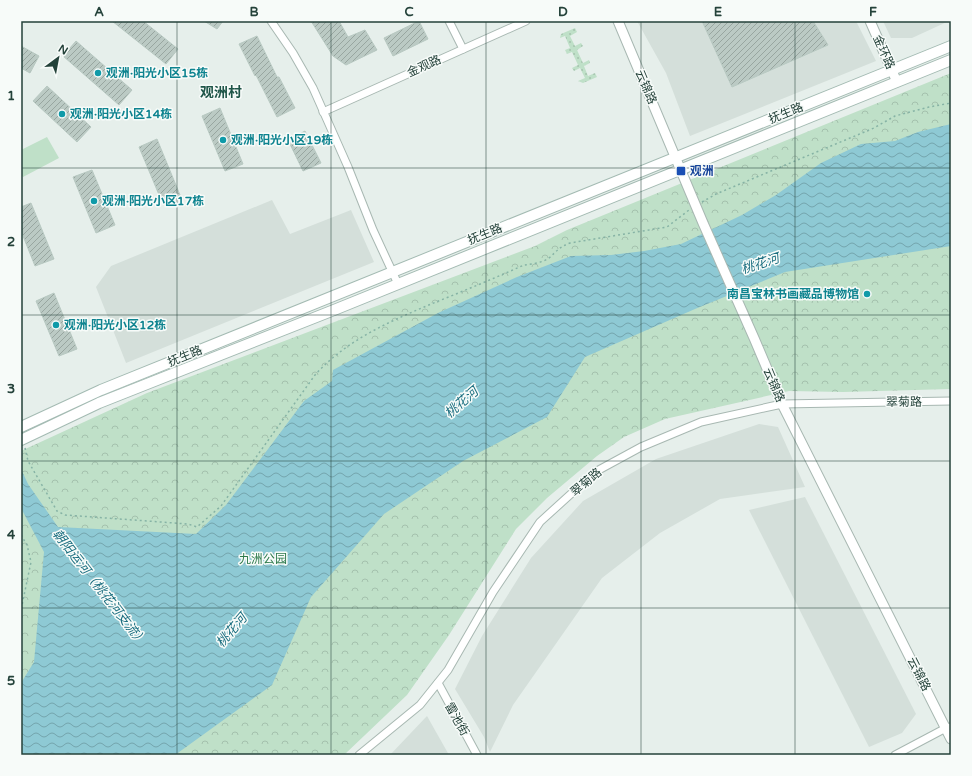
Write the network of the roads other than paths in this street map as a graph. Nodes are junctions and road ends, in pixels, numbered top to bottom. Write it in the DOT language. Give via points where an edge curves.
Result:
graph roads {
  1 [pos="271,21"];
  2 [pos="449,21"];
  3 [pos="526,21"];
  4 [pos="618,21"];
  5 [pos="870,21"];
  6 [pos="951,46"];
  7 [pos="463,49"];
  8 [pos="951,60"];
  9 [pos="892,71"];
  10 [pos="897,82"];
  11 [pos="323,112"];
  12 [pos="675,156"];
  13 [pos="680,169"];
  14 [pos="393,272"];
  15 [pos="398,284"];
  16 [pos="951,401"];
  17 [pos="782,404"];
  18 [pos="21,427"];
  19 [pos="22,439"];
  20 [pos="438,683"];
  21 [pos="948,727"];
  22 [pos="951,739"];
  23 [pos="359,755"];
  24 [pos="477,755"];
  25 [pos="895,755"];
  1 -- 11 [label="street" via="313,88"];
  2 -- 7 [label="street"];
  3 -- 7 [label="street, 金观路"];
  4 -- 12 [label="street, 云锦路"];
  5 -- 9 [label="street, 金环路"];
  6 -- 9 [label="main road, 抚生路"];
  7 -- 11 [label="street, 金观路"];
  8 -- 10 [label="main road, 抚生路"];
  9 -- 10 [label="street, 金环路"];
  9 -- 12 [label="main road, 抚生路"];
  10 -- 13 [label="main road, 抚生路"];
  11 -- 14 [label="street"];
  12 -- 13 [label="street, 云锦路"];
  12 -- 14 [label="main road, 抚生路"];
  13 -- 15 [label="main road, 抚生路"];
  13 -- 17 [label="street, 云锦路"];
  14 -- 15 [label="street"];
  14 -- 18 [label="main road, 抚生路" via="101,390"];
  15 -- 19 [label="main road, 抚生路" via="99,403"];
  16 -- 17 [label="street, 翠菊路"];
  17 -- 20 [label="street, 翠菊路" via="701,422 641,447 595,472 540,522 493,592"];
  17 -- 21 [label="street, 云锦路"];
  20 -- 23 [label="street, 翠菊路" via="420,705"];
  20 -- 24 [label="street, 雷池街"];
  21 -- 22 [label="street, 云锦路"];
  21 -- 25 [label="street"];
}
